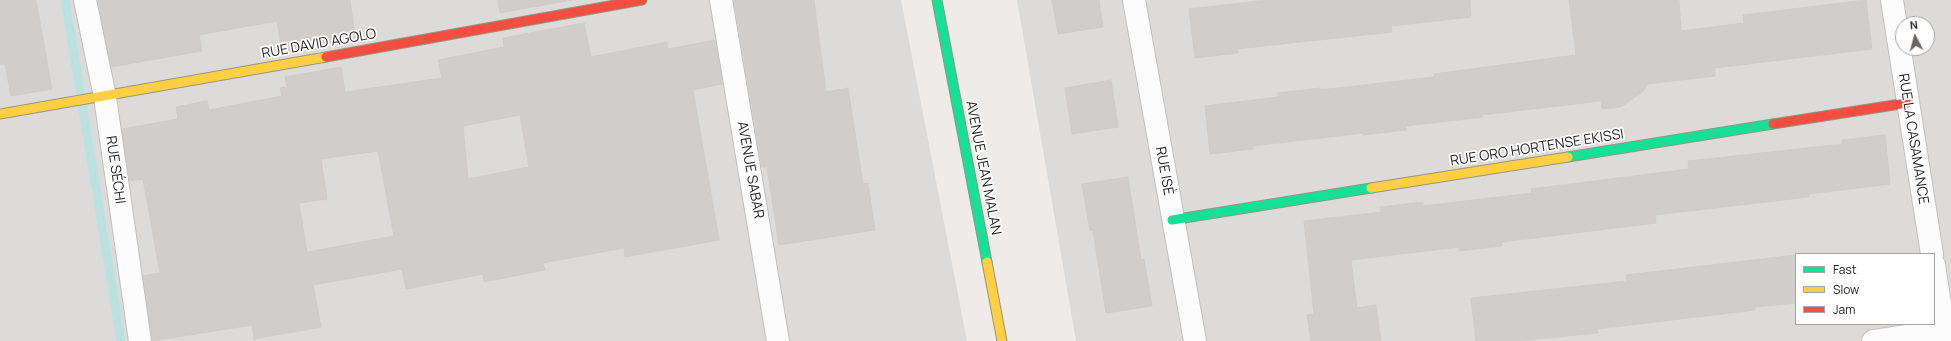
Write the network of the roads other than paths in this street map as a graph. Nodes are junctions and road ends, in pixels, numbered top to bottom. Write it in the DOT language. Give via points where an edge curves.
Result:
graph roads {
  1 [pos="85,0"];
  2 [pos="642,0"];
  3 [pos="721,0"];
  4 [pos="938,0"];
  5 [pos="1134,0"];
  6 [pos="1892,0"];
  7 [pos="105,97"];
  8 [pos="1907,103"];
  9 [pos="0,114"];
  10 [pos="1172,220"];
  11 [pos="1932,253"];
  12 [pos="1935,270"];
  13 [pos="1947,334"];
  14 [pos="140,341"];
  15 [pos="778,341"];
  16 [pos="1002,341"];
  17 [pos="1195,341"];
  18 [pos="1873,341"];
  1 -- 7 [label="street, RUE SÉCHI"];
  2 -- 7 [label="street, RUE DAVID AGOLO"];
  3 -- 15 [label="street, AVENUE SABAR"];
  4 -- 16 [label="street, AVENUE JEAN MALAN"];
  5 -- 10 [label="street, RUE ISÈ"];
  6 -- 8 [label="street, RUE LA CASAMANCE"];
  7 -- 9 [label="street, RUE DAVID AGOLO"];
  7 -- 14 [label="street, RUE SÉCHI"];
  8 -- 10 [label="street, RUE ORO HORTENSE EKISSI"];
  8 -- 11 [label="street, RUE LA CASAMANCE"];
  10 -- 17 [label="street, RUE ISÈ"];
  12 -- 13 [label="street"];
  13 -- 18 [label="street"];
}
